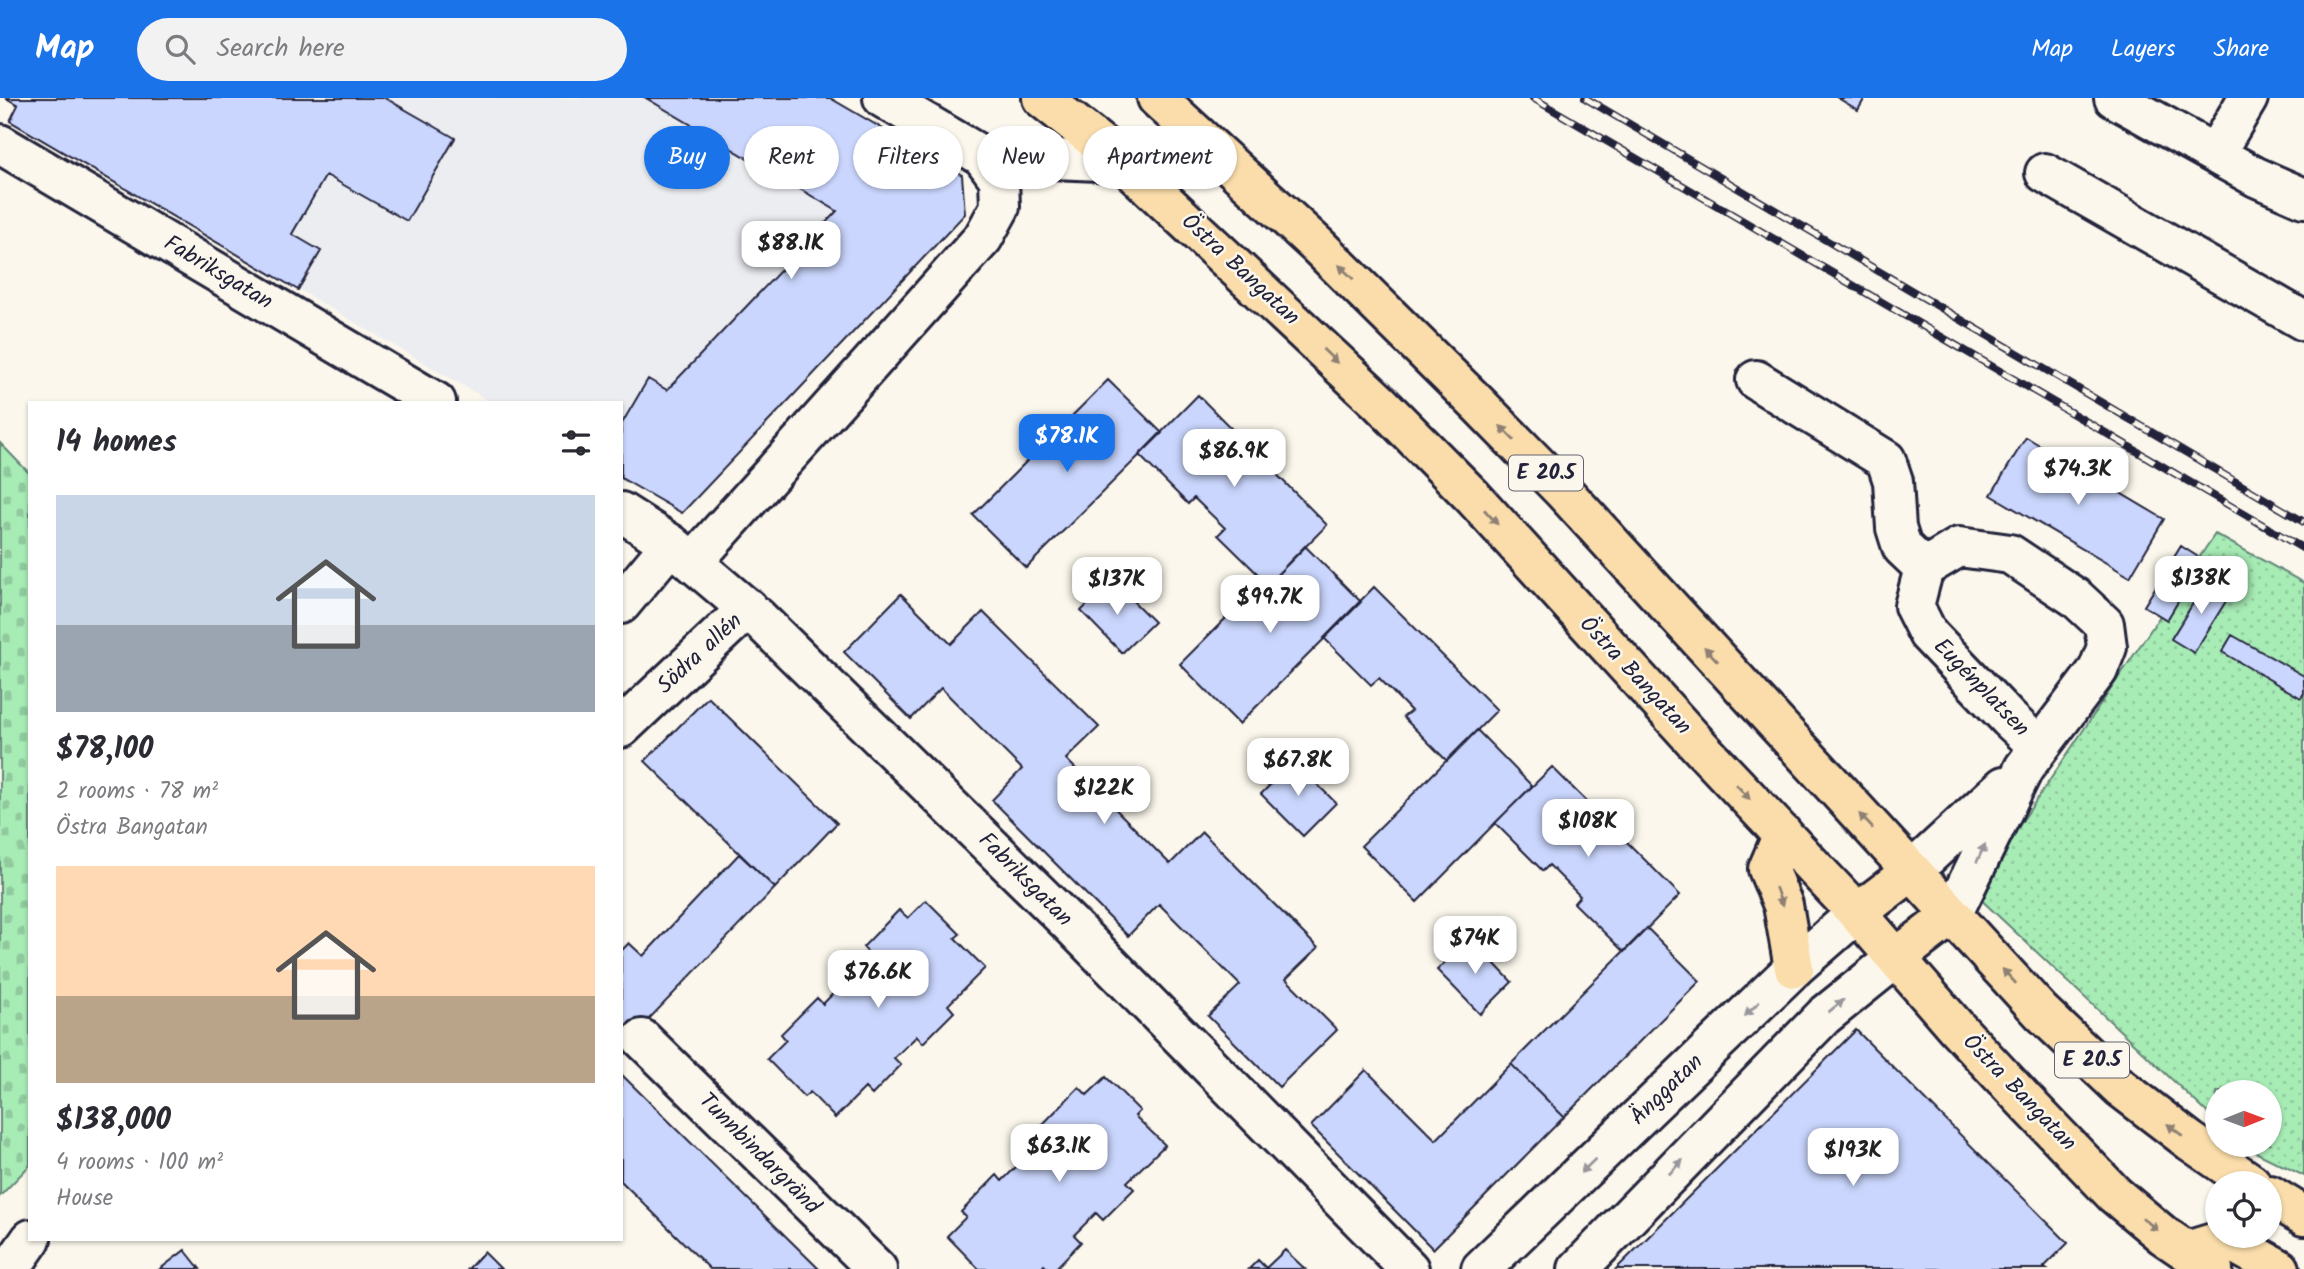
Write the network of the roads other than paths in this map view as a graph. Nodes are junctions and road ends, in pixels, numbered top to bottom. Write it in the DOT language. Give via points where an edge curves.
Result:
graph roads {
  1 [pos="883,98"];
  2 [pos="1042,98"];
  3 [pos="1157,98"];
  4 [pos="2113,98"];
  5 [pos="2248,98"];
  6 [pos="1083,130"];
  7 [pos="0,144"];
  8 [pos="977,153"];
  9 [pos="2215,154"];
  10 [pos="2045,173"];
  11 [pos="999,189"];
  12 [pos="1152,189"];
  13 [pos="2304,198"];
  14 [pos="2304,321"];
  15 [pos="1756,380"];
  16 [pos="434,401"];
  17 [pos="623,513"];
  18 [pos="682,553"];
  19 [pos="1924,568"];
  20 [pos="623,602"];
  21 [pos="748,608"];
  22 [pos="623,726"];
  23 [pos="2031,757"];
  24 [pos="1783,834"];
  25 [pos="1912,871"];
  26 [pos="1857,913"];
  27 [pos="1952,915"];
  28 [pos="1896,958"];
  29 [pos="1794,968"];
  30 [pos="642,1038"];
  31 [pos="2234,1171"];
  32 [pos="2282,1202"];
  33 [pos="2304,1216"];
  34 [pos="31,1241"];
  35 [pos="2200,1260"];
  36 [pos="10,1269"];
  37 [pos="877,1269"];
  38 [pos="1409,1269"];
  39 [pos="1480,1269"];
  40 [pos="1578,1269"];
  41 [pos="2280,1269"];
  1 -- 8 [label="street"];
  2 -- 6 [label="main road, Östra Bangatan / E 20.5"];
  25 -- 3 [label="main road, E 20.5, one-way" via="1480,406 1328,256"];
  4 -- 9 [label="street"];
  5 -- 9 [label="street"];
  7 -- 16 [label="street, Fabriksgatan"];
  9 -- 13 [label="street"];
  10 -- 14 [label="street"];
  11 -- 18 [label="street" via="1000,207 984,238"];
  12 -- 24 [label="main road, Östra Bangatan / E 20.5, one-way" via="1379,402 1473,497"];
  15 -- 19 [label="street" via="1886,460 1902,547"];
  17 -- 18 [label="street, Fabriksgatan"];
  18 -- 20 [label="street"];
  18 -- 21 [label="street, Fabriksgatan"];
  19 -- 23 [label="street, Eugénplatsen" via="1914,606 1928,634 2009,719"];
  19 -- 23 [label="street, Eugénplatsen" via="1959,547 2010,554 2076,598 2105,624 2107,647 2098,670"];
  21 -- 22 [label="street, Södra allén"];
  21 -- 38 [label="street, Fabriksgatan" via="1070,925"];
  23 -- 25 [label="street, Eugénplatsen"];
  27 -- 23 [label="street, Eugénplatsen, one-way"];
  24 -- 26 [label="main road, Östra Bangatan / E 20.5"];
  24 -- 29 [label="main road, one-way" via="1768,869 1783,905"];
  25 -- 26 [label="main road"];
  25 -- 27 [label="main road, E 20.5"];
  26 -- 28 [label="main road, Östra Bangatan / E 20.5"];
  26 -- 29 [label="street, Änggatan"];
  27 -- 28 [label="main road"];
  31 -- 27 [label="main road, E 20.5, one-way" via="2121,1088 2041,1012"];
  28 -- 35 [label="main road, Östra Bangatan / E 20.5, one-way" via="2115,1195"];
  40 -- 28 [label="street, one-way" via="1824,1016"];
  29 -- 39 [label="street, Änggatan, one-way"];
  30 -- 37 [label="street, Tunnbindargränd"];
  32 -- 33 [label="main road"];
  34 -- 36 [label="street"];
  35 -- 41 [label="main road" via="2226,1239"];
}
